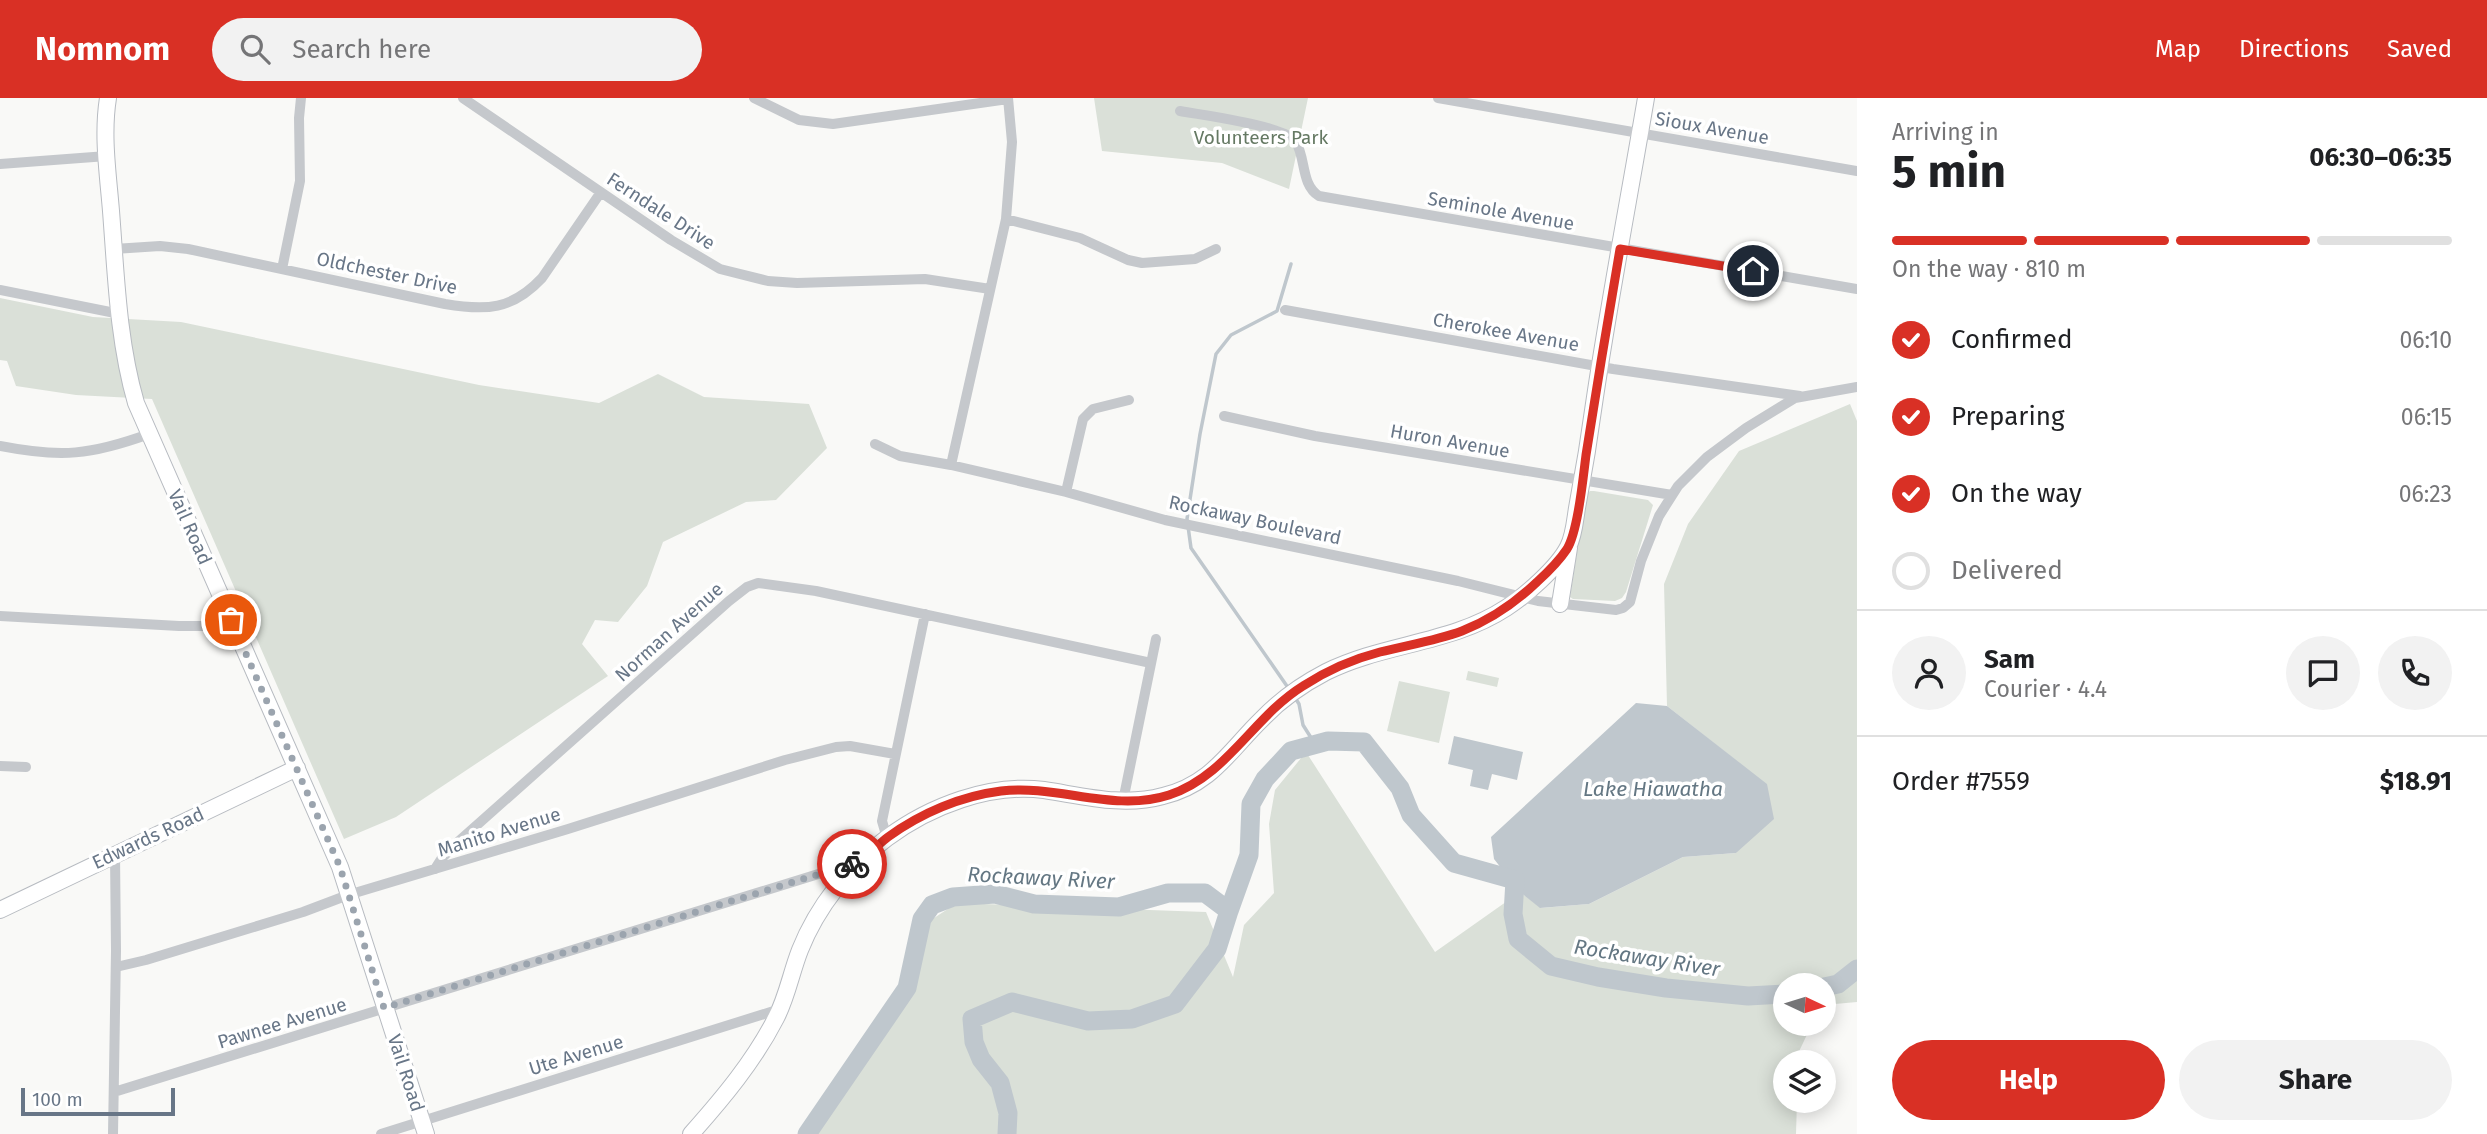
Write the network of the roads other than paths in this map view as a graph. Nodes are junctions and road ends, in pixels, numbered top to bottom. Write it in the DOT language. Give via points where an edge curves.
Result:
graph roads {
  1 [pos="108,98"];
  2 [pos="302,98"];
  3 [pos="463,98"];
  4 [pos="754,98"];
  5 [pos="1438,98"];
  6 [pos="1646,98"];
  7 [pos="1008,99"];
  8 [pos="1180,111"];
  9 [pos="1640,133"];
  10 [pos="107,156"];
  11 [pos="0,164"];
  12 [pos="1857,171"];
  13 [pos="601,192"];
  14 [pos="1006,219"];
  15 [pos="114,249"];
  16 [pos="1216,249"];
  17 [pos="1620,249"];
  18 [pos="282,269"];
  19 [pos="990,289"];
  20 [pos="1857,289"];
  21 [pos="0,290"];
  22 [pos="1285,310"];
  23 [pos="120,314"];
  24 [pos="1600,367"];
  25 [pos="1857,387"];
  26 [pos="1805,397"];
  27 [pos="1129,400"];
  28 [pos="1224,416"];
  29 [pos="149,434"];
  30 [pos="875,444"];
  31 [pos="0,446"];
  32 [pos="951,465"];
  33 [pos="1582,481"];
  34 [pos="1066,492"];
  35 [pos="1672,495"];
  36 [pos="1569,545"];
  37 [pos="1521,597"];
  38 [pos="1560,604"];
  39 [pos="925,614"];
  40 [pos="0,616"];
  41 [pos="231,620"];
  42 [pos="1156,639"];
  43 [pos="1151,663"];
  44 [pos="895,754"];
  45 [pos="0,766"];
  46 [pos="26,767"];
  47 [pos="297,768"];
  48 [pos="1123,801"];
  49 [pos="887,838"];
  50 [pos="115,854"];
  51 [pos="861,861"];
  52 [pos="435,869"];
  53 [pos="348,895"];
  54 [pos="0,910"];
  55 [pos="116,967"];
  56 [pos="384,1008"];
  57 [pos="780,1009"];
  58 [pos="114,1092"];
  59 [pos="424,1128"];
  60 [pos="113,1134"];
  61 [pos="381,1134"];
  62 [pos="691,1134"];
  1 -- 10 [label="street, Vail Road"];
  2 -- 18 [label="street" via="300,181"];
  3 -- 13 [label="street, Ferndale Drive"];
  4 -- 7 [label="street" via="799,120 833,124"];
  5 -- 9 [label="street, Sioux Avenue"];
  6 -- 9 [label="street"];
  7 -- 14 [label="street" via="1012,142"];
  8 -- 17 [label="street, Seminole Avenue" via="1293,137 1308,184 1319,197"];
  9 -- 12 [label="street, Sioux Avenue"];
  9 -- 17 [label="street"];
  10 -- 11 [label="street"];
  10 -- 15 [label="street, Vail Road"];
  13 -- 18 [label="street, Oldchester Drive" via="537,283 521,297 495,307 474,309"];
  13 -- 19 [label="street, Ferndale Drive" via="708,263 741,275 797,284 925,279"];
  14 -- 16 [label="street" via="1080,238 1142,263 1195,259"];
  14 -- 19 [label="street"];
  15 -- 18 [label="street, Oldchester Drive" via="171,246"];
  15 -- 23 [label="street, Vail Road"];
  17 -- 20 [label="street, Seminole Avenue"];
  17 -- 24 [label="street"];
  19 -- 32 [label="street"];
  21 -- 23 [label="street"];
  22 -- 24 [label="street, Cherokee Avenue"];
  23 -- 29 [label="street, Vail Road" via="126,368"];
  24 -- 26 [label="street, Cherokee Avenue"];
  24 -- 33 [label="street"];
  25 -- 26 [label="street"];
  26 -- 35 [label="street" via="1795,398 1746,428 1707,457"];
  27 -- 34 [label="street" via="1093,409 1083,419"];
  28 -- 33 [label="street, Huron Avenue"];
  29 -- 31 [label="street" via="88,453 46,454"];
  29 -- 41 [label="street, Vail Road"];
  30 -- 32 [label="street, Rockaway Boulevard" via="900,456"];
  32 -- 34 [label="street, Rockaway Boulevard"];
  33 -- 35 [label="street, Huron Avenue"];
  33 -- 36 [label="street"];
  34 -- 37 [label="street, Rockaway Boulevard" via="1165,520"];
  35 -- 38 [label="street, Rockaway Boulevard" via="1649,535 1630,602 1616,610"];
  36 -- 37 [label="street"];
  36 -- 38 [label="street"];
  37 -- 38 [label="street, Rockaway Boulevard"];
  37 -- 48 [label="street" via="1464,630 1351,661 1286,698 1199,781 1167,796"];
  39 -- 43 [label="street, Norman Avenue"];
  39 -- 44 [label="street"];
  39 -- 52 [label="street, Norman Avenue" via="767,583 747,587 458,841"];
  40 -- 41 [label="street" via="179,626 210,626"];
  41 -- 47 [label="street, Vail Road"];
  42 -- 43 [label="street"];
  43 -- 48 [label="street"];
  44 -- 49 [label="street" via="882,821"];
  44 -- 52 [label="street, Manito Avenue" via="836,747"];
  45 -- 46 [label="street"];
  47 -- 50 [label="street, Edwards Road"];
  47 -- 53 [label="street, Vail Road"];
  48 -- 49 [label="street" via="1039,790 999,791 930,811"];
  49 -- 51 [label="street"];
  50 -- 54 [label="street, Edwards Road"];
  50 -- 55 [label="street"];
  51 -- 56 [label="street, Pawnee Avenue"];
  51 -- 57 [label="street" via="814,922"];
  52 -- 53 [label="street, Manito Avenue"];
  53 -- 55 [label="street, Manito Avenue"];
  53 -- 56 [label="street, Vail Road"];
  55 -- 58 [label="street"];
  56 -- 58 [label="street, Pawnee Avenue"];
  56 -- 59 [label="street, Vail Road"];
  57 -- 59 [label="street, Ute Avenue"];
  57 -- 62 [label="street" via="745,1069"];
  58 -- 60 [label="street"];
  59 -- 61 [label="street, Ute Avenue"];
}
